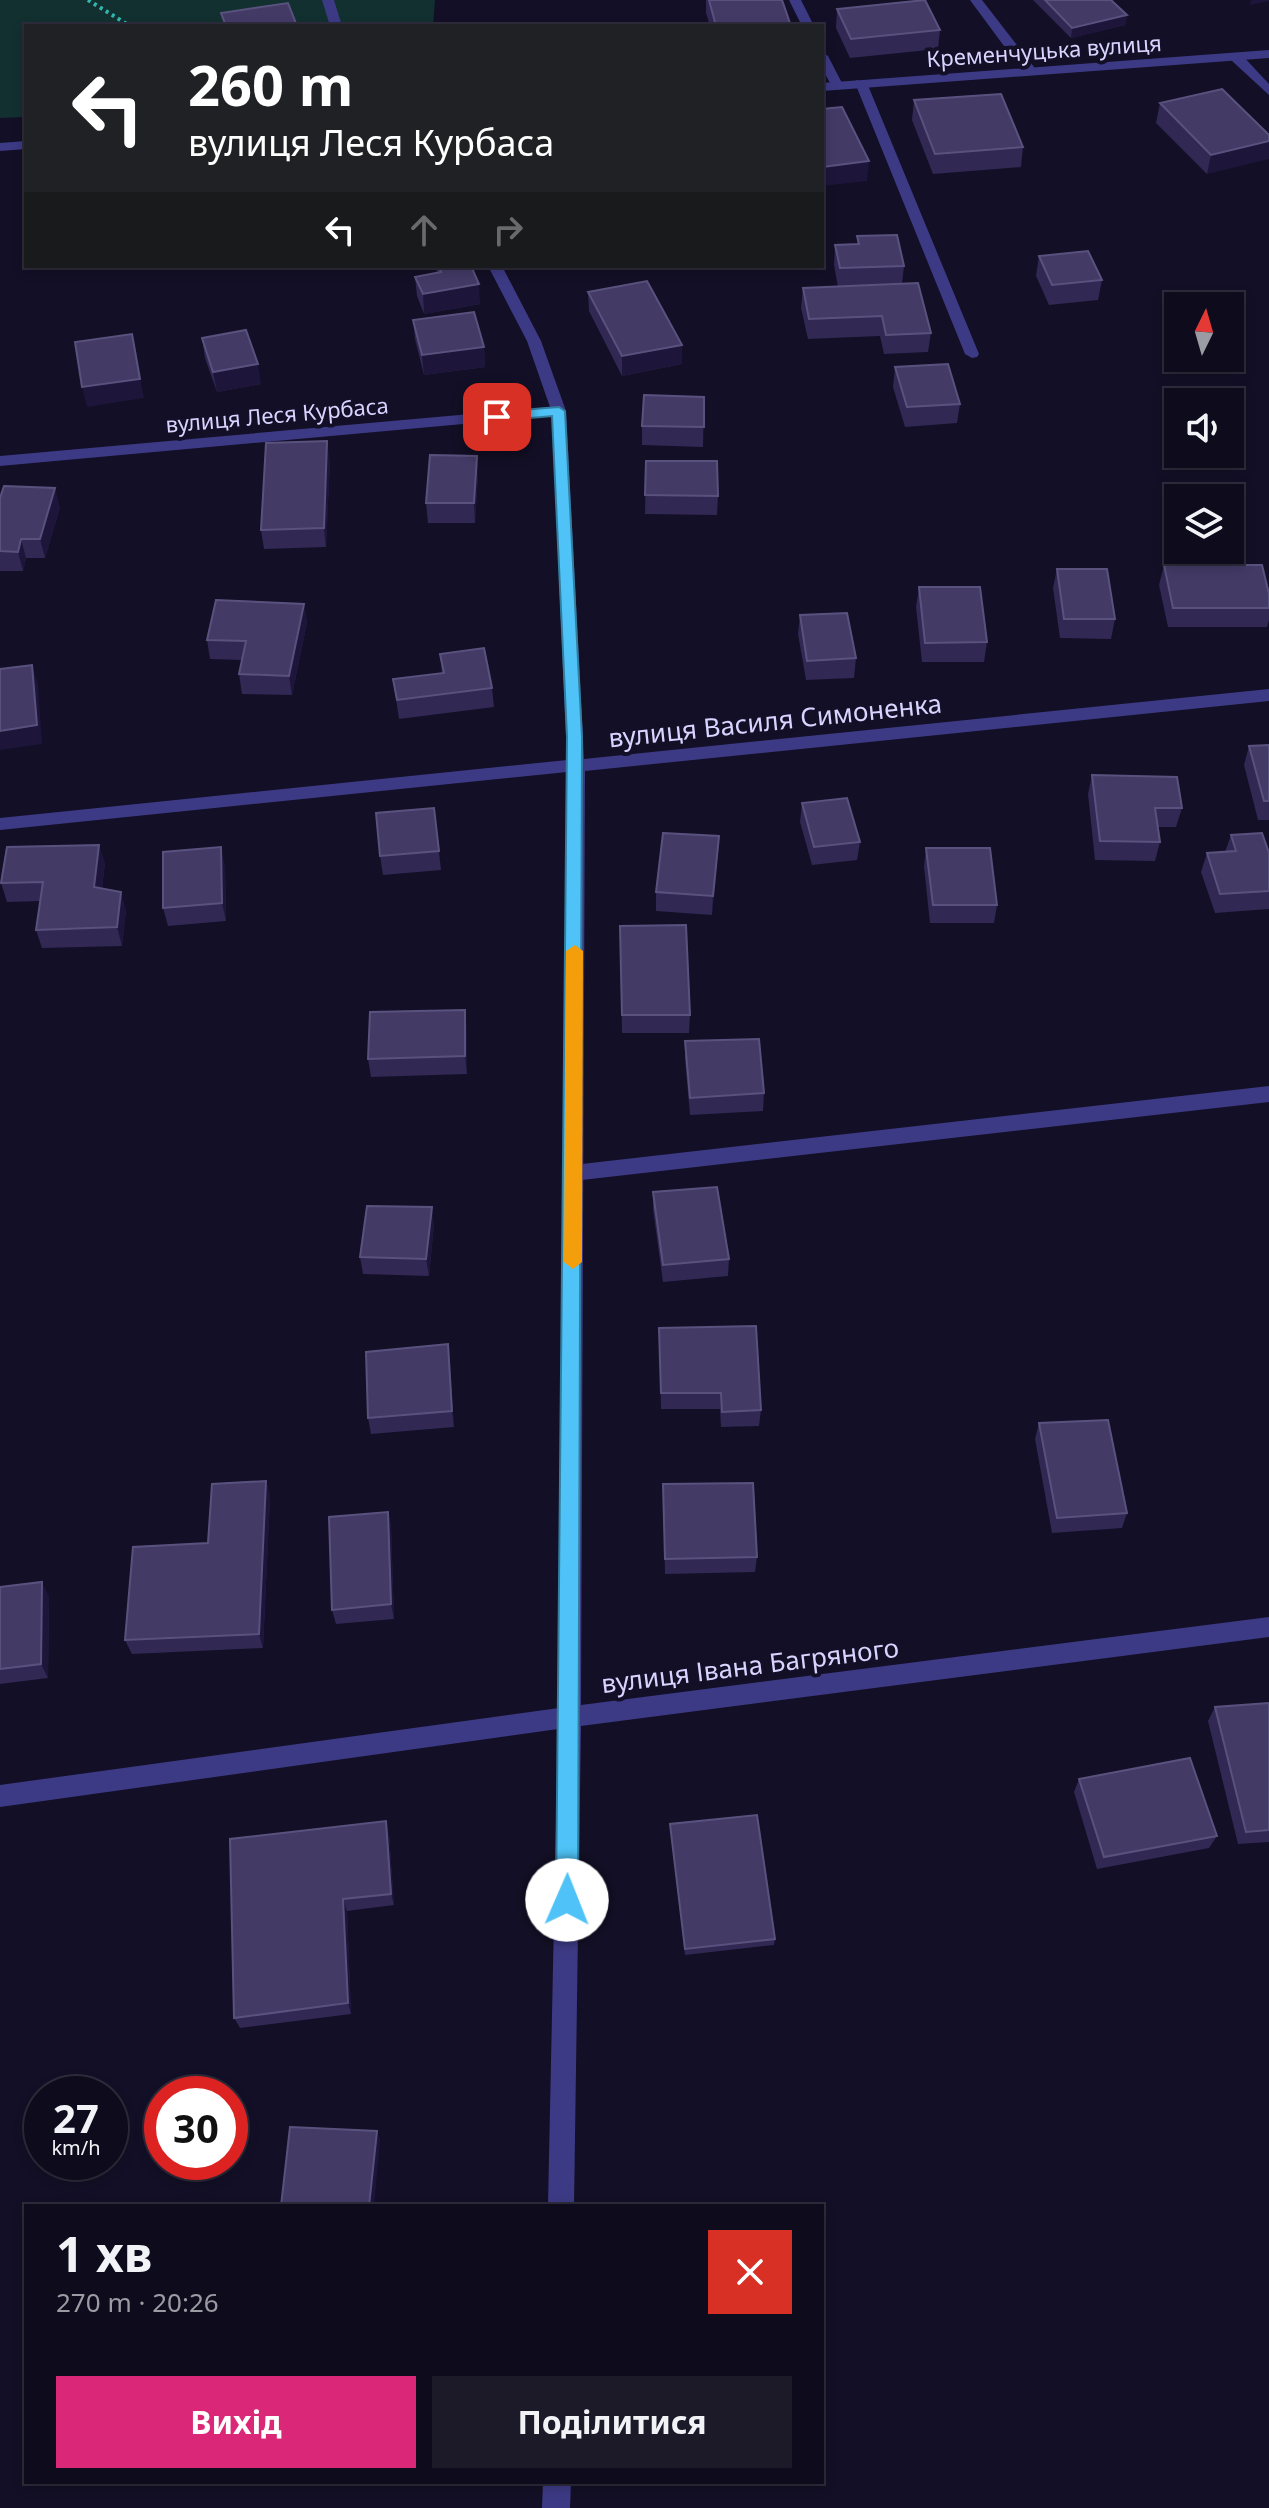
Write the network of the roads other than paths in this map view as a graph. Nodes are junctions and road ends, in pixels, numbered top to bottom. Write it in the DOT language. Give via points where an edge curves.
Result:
graph roads {
  1 [pos="328,0"];
  2 [pos="795,0"];
  3 [pos="976,0"];
  4 [pos="335,24"];
  5 [pos="807,24"];
  6 [pos="1269,54"];
  7 [pos="1236,57"];
  8 [pos="824,60"];
  9 [pos="1029,70"];
  10 [pos="861,83"];
  11 [pos="837,85"];
  12 [pos="824,87"];
  13 [pos="1269,91"];
  14 [pos="24,145"];
  15 [pos="0,147"];
  16 [pos="496,268"];
  17 [pos="972,354"];
  18 [pos="559,411"];
  19 [pos="0,461"];
  20 [pos="1269,695"];
  21 [pos="576,767"];
  22 [pos="0,824"];
  23 [pos="1269,1094"];
  24 [pos="573,1173"];
  25 [pos="1269,1627"];
  26 [pos="570,1717"];
  27 [pos="0,1796"];
  28 [pos="561,2204"];
  29 [pos="557,2484"];
  30 [pos="556,2508"];
  1 -- 4 [label="street"];
  2 -- 5 [label="street"];
  3 -- 9 [label="street"];
  6 -- 7 [label="street, Кременчуцька вулиця"];
  7 -- 9 [label="street, Кременчуцька вулиця"];
  7 -- 13 [label="street"];
  8 -- 11 [label="street"];
  9 -- 10 [label="street, Кременчуцька вулиця"];
  10 -- 11 [label="street, Кременчуцька вулиця"];
  10 -- 17 [label="street"];
  11 -- 12 [label="street, Кременчуцька вулиця"];
  14 -- 15 [label="street"];
  16 -- 18 [label="street" via="534,341"];
  18 -- 19 [label="street, вулиця Леся Курбаса"];
  18 -- 21 [label="street"];
  20 -- 21 [label="street, вулиця Василя Симоненка"];
  21 -- 22 [label="street, вулиця Василя Симоненка"];
  21 -- 24 [label="street"];
  23 -- 24 [label="street"];
  24 -- 26 [label="street"];
  25 -- 26 [label="street, вулиця Івана Багряного"];
  26 -- 27 [label="street, вулиця Івана Багряного"];
  26 -- 28 [label="street"];
  29 -- 30 [label="street"];
}
